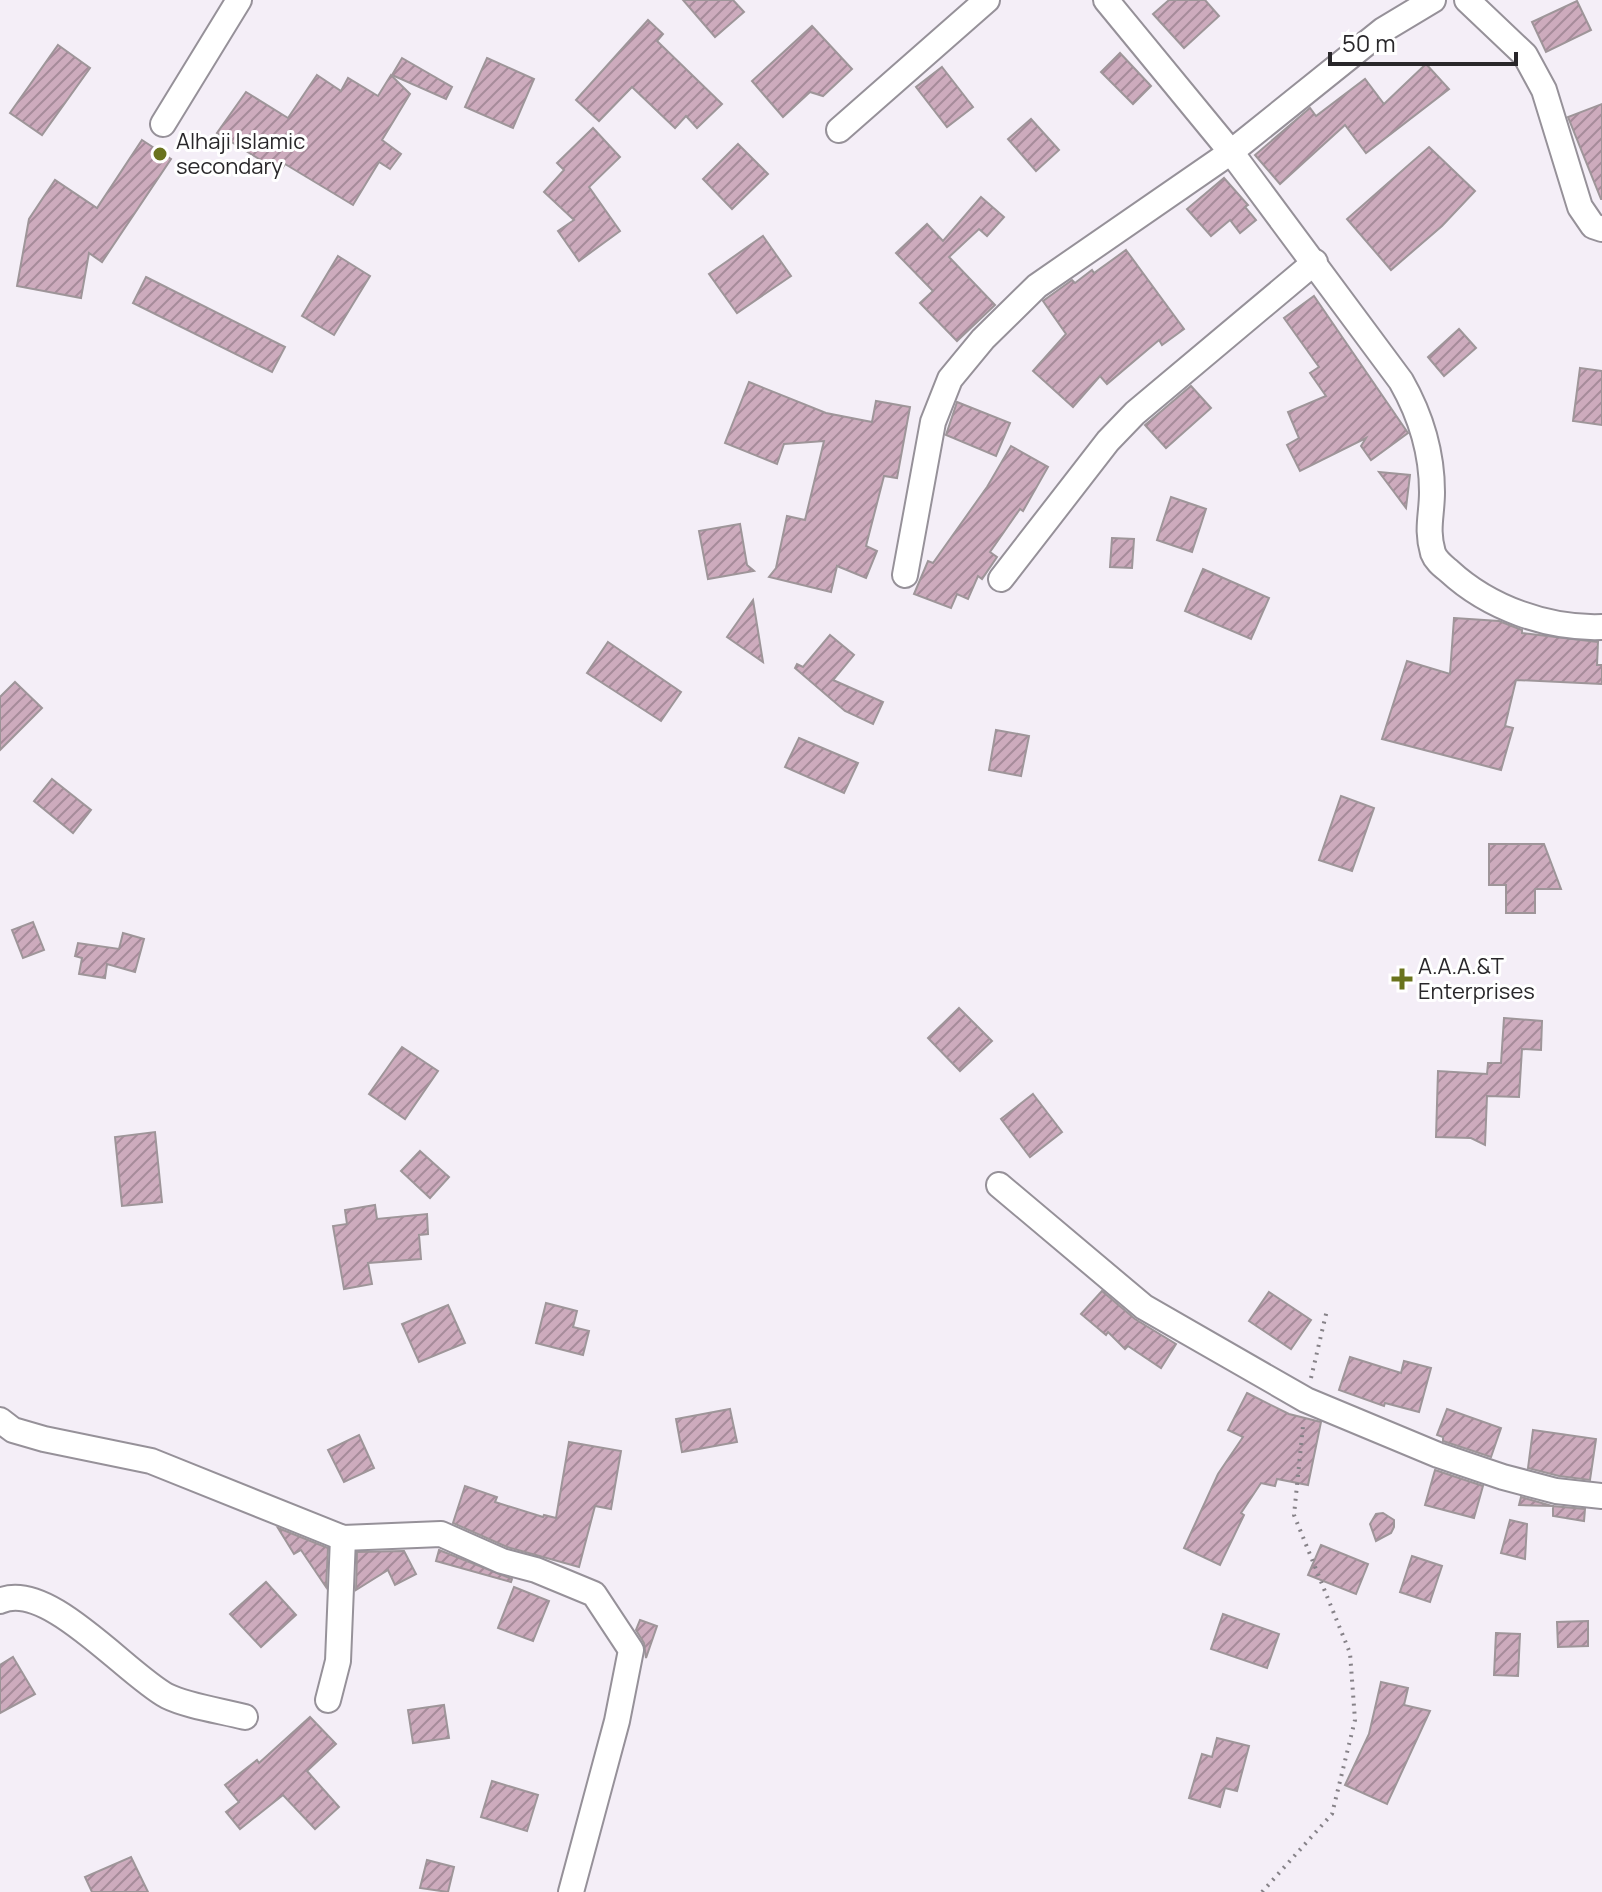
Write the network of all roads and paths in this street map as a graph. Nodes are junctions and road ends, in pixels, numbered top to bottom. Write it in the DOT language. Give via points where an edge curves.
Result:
graph roads {
  1 [pos="239,0"];
  2 [pos="987,0"];
  3 [pos="1106,0"];
  4 [pos="1433,0"];
  5 [pos="1467,0"];
  6 [pos="163,124"];
  7 [pos="839,130"];
  8 [pos="1231,152"];
  9 [pos="1602,229"];
  10 [pos="1315,262"];
  11 [pos="905,575"];
  12 [pos="1001,579"];
  13 [pos="1602,627"];
  14 [pos="999,1185"];
  15 [pos="1327,1310"];
  16 [pos="1306,1400"];
  17 [pos="0,1420"];
  18 [pos="1602,1496"];
  19 [pos="343,1538"];
  20 [pos="0,1601"];
  21 [pos="328,1700"];
  22 [pos="245,1717"];
  23 [pos="571,1892"];
  24 [pos="1262,1892"];
  1 -- 6 [label="street"];
  2 -- 7 [label="street"];
  3 -- 8 [label="street"];
  4 -- 8 [label="street" via="1383,30"];
  5 -- 9 [label="street" via="1525,55 1544,90 1580,207 1593,226"];
  8 -- 10 [label="street"];
  8 -- 11 [label="street" via="1037,286 950,379 933,422"];
  10 -- 12 [label="street" via="1135,413"];
  10 -- 13 [label="street" via="1418,410 1430,460 1428,526 1434,557 1494,603 1534,618"];
  14 -- 16 [label="street" via="1144,1307"];
  15 -- 16 [label="path"];
  16 -- 18 [label="street" via="1503,1477"];
  16 -- 24 [label="path" via="1294,1515 1350,1653 1355,1720 1332,1814"];
  17 -- 19 [label="street" via="13,1430 44,1439 151,1461"];
  19 -- 21 [label="street" via="338,1661"];
  19 -- 23 [label="street" via="441,1534 536,1570 594,1594 631,1650"];
  20 -- 22 [label="street" via="30,1599 47,1606 169,1697"];
}
